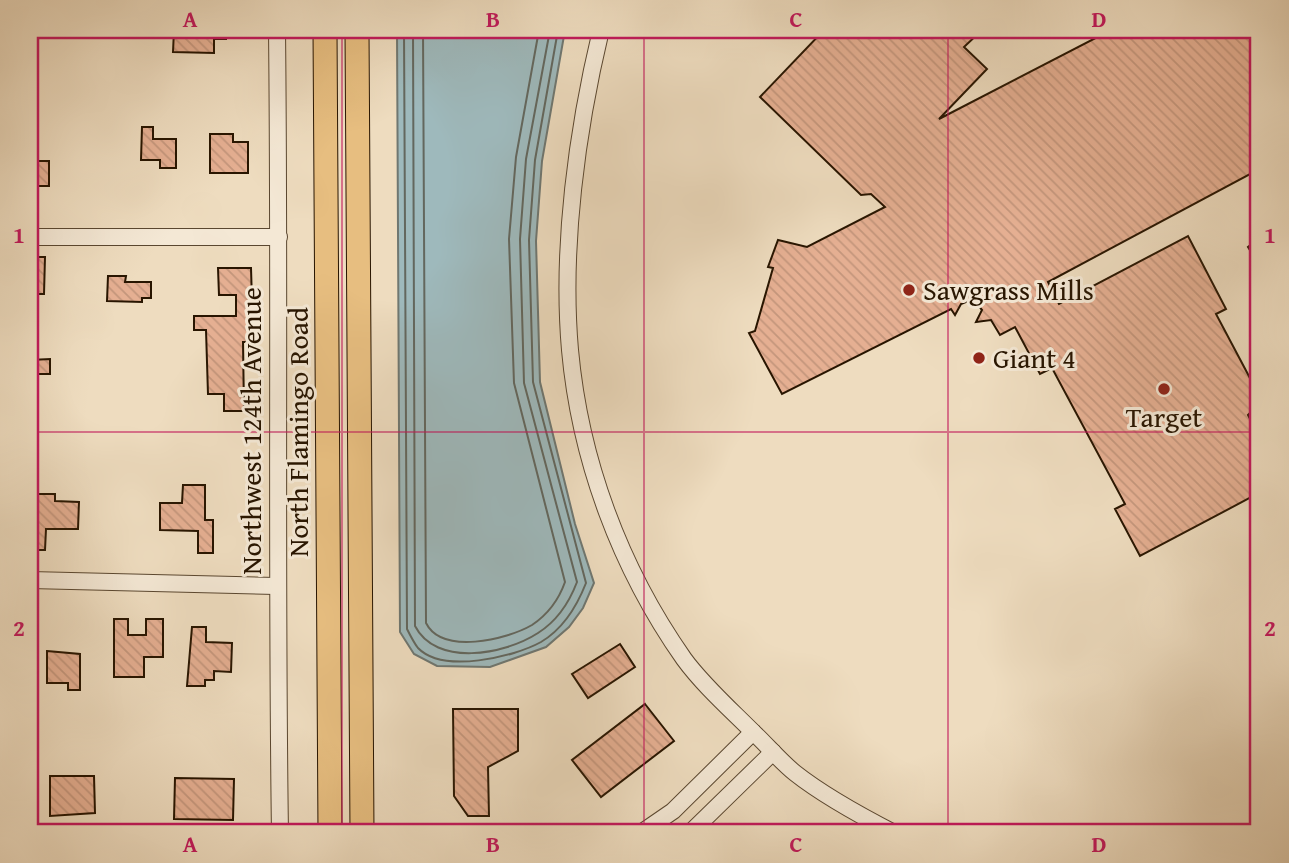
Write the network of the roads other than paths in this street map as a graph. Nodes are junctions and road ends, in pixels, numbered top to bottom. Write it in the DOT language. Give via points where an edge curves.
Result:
graph roads {
  1 [pos="277,30"];
  2 [pos="324,30"];
  3 [pos="357,30"];
  4 [pos="601,30"];
  5 [pos="30,237"];
  6 [pos="279,237"];
  7 [pos="30,580"];
  8 [pos="276,586"];
  9 [pos="753,732"];
  10 [pos="773,752"];
  11 [pos="280,833"];
  12 [pos="330,833"];
  13 [pos="362,833"];
  14 [pos="641,833"];
  15 [pos="690,833"];
  16 [pos="894,833"];
  1 -- 6 [label="street, Northwest 124th Avenue"];
  2 -- 12 [label="highway, North Flamingo Road"];
  3 -- 13 [label="highway"];
  4 -- 9 [label="street" via="582,108 569,275 570,350 579,411 607,515 632,569 685,659"];
  5 -- 6 [label="street"];
  6 -- 8 [label="street, Northwest 124th Avenue"];
  7 -- 8 [label="street"];
  8 -- 11 [label="street, Northwest 124th Avenue"];
  9 -- 10 [label="street"];
  9 -- 14 [label="street" via="673,811"];
  10 -- 15 [label="street"];
  10 -- 16 [label="street" via="794,772"];
}
